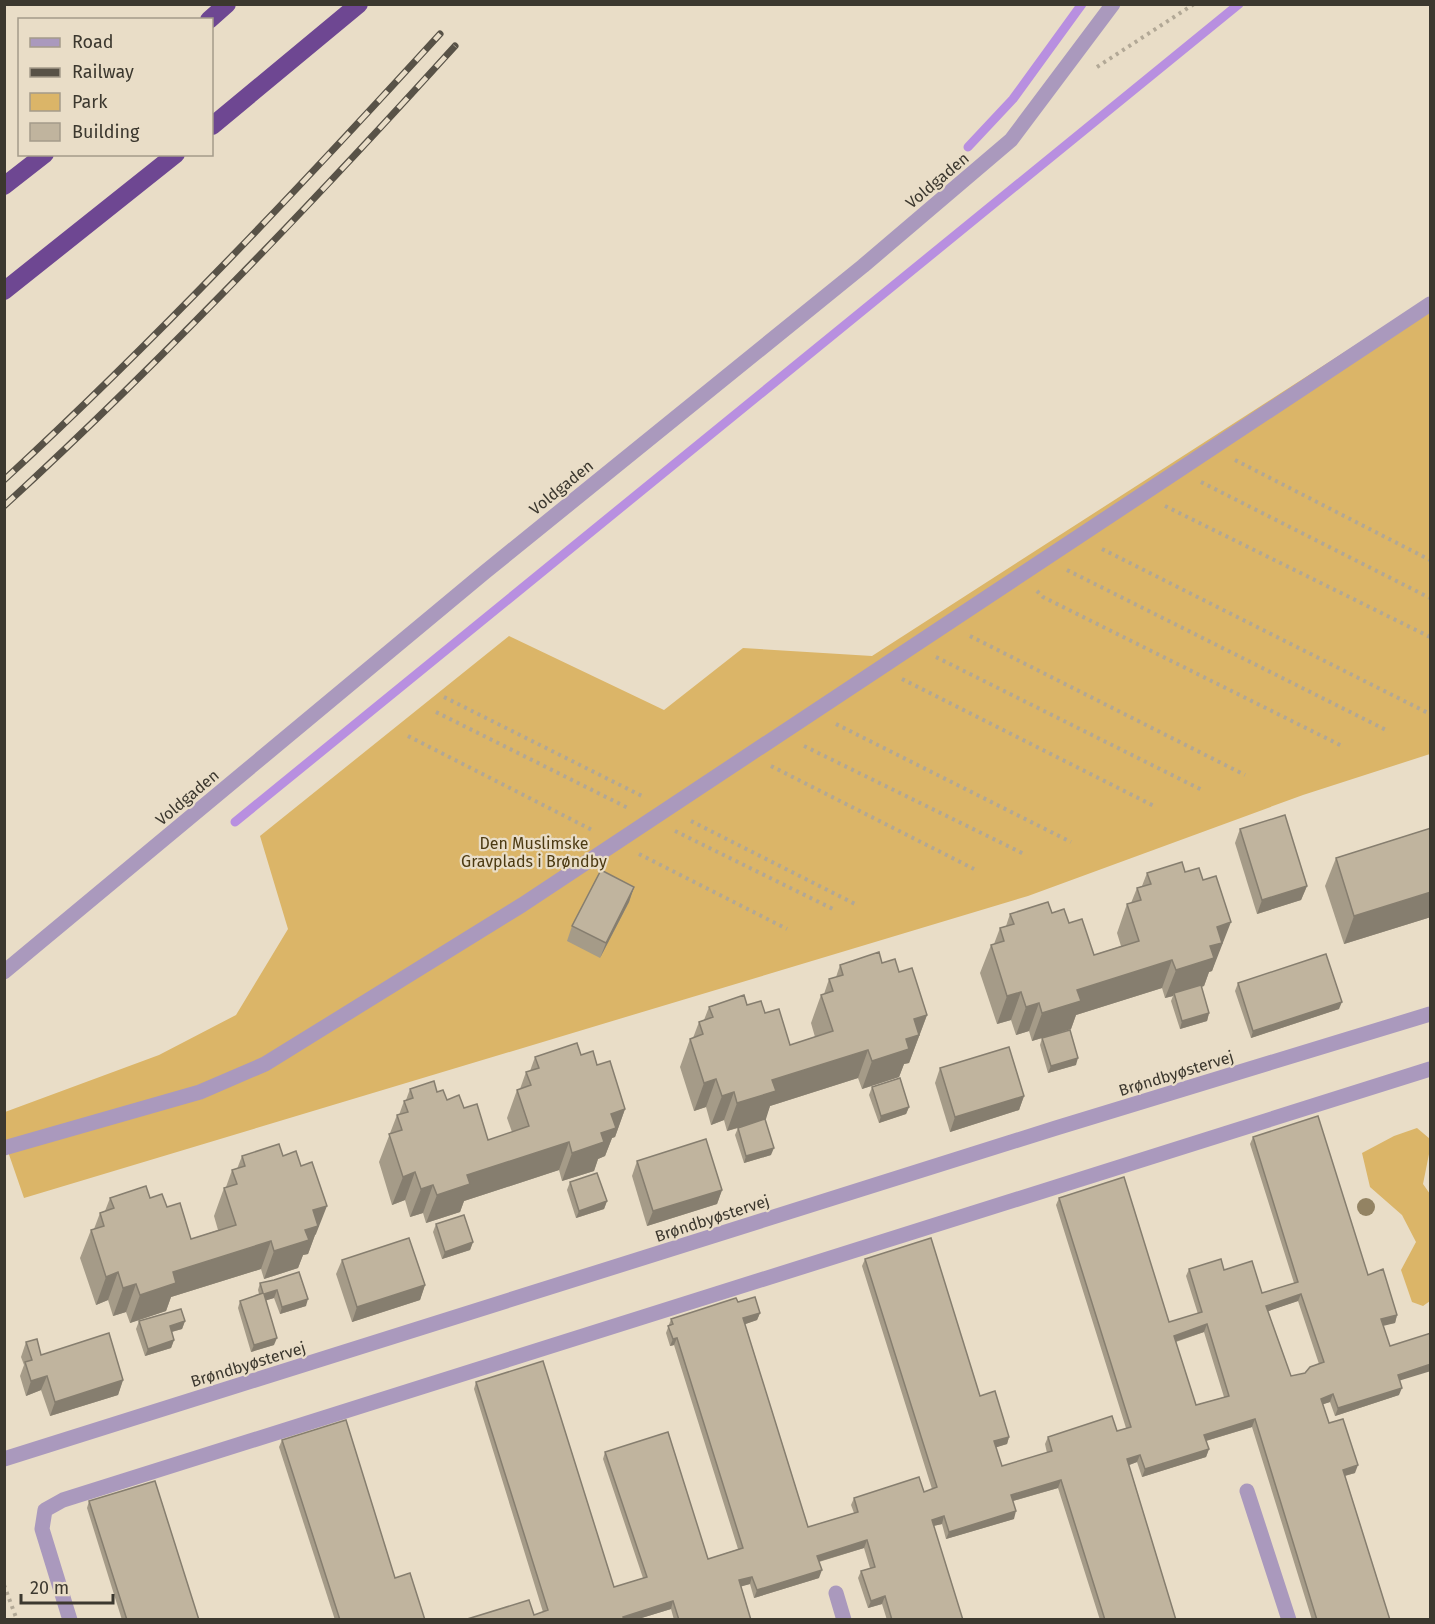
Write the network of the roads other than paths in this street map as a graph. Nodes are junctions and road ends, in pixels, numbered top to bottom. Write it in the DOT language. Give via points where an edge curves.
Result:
graph roads {
  1 [pos="227,4"];
  2 [pos="359,4"];
  3 [pos="1113,4"];
  4 [pos="211,18"];
  5 [pos="213,125"];
  6 [pos="42,156"];
  7 [pos="173,156"];
  8 [pos="4,186"];
  9 [pos="4,291"];
  10 [pos="1431,304"];
  11 [pos="4,972"];
  12 [pos="1431,1014"];
  13 [pos="1431,1069"];
  14 [pos="4,1148"];
  15 [pos="4,1459"];
  16 [pos="1247,1491"];
  17 [pos="836,1593"];
  18 [pos="70,1620"];
  19 [pos="844,1620"];
  20 [pos="1289,1620"];
  1 -- 4 [label="highway"];
  2 -- 5 [label="highway"];
  3 -- 11 [label="street, Voldgaden" via="1011,140"];
  6 -- 8 [label="highway"];
  7 -- 9 [label="highway"];
  10 -- 14 [label="street" via="522,905 266,1064 200,1092"];
  12 -- 15 [label="street, Brøndbyøstervej"];
  13 -- 18 [label="street" via="63,1500 45,1510 42,1529"];
  16 -- 20 [label="street"];
  17 -- 19 [label="street"];
}
